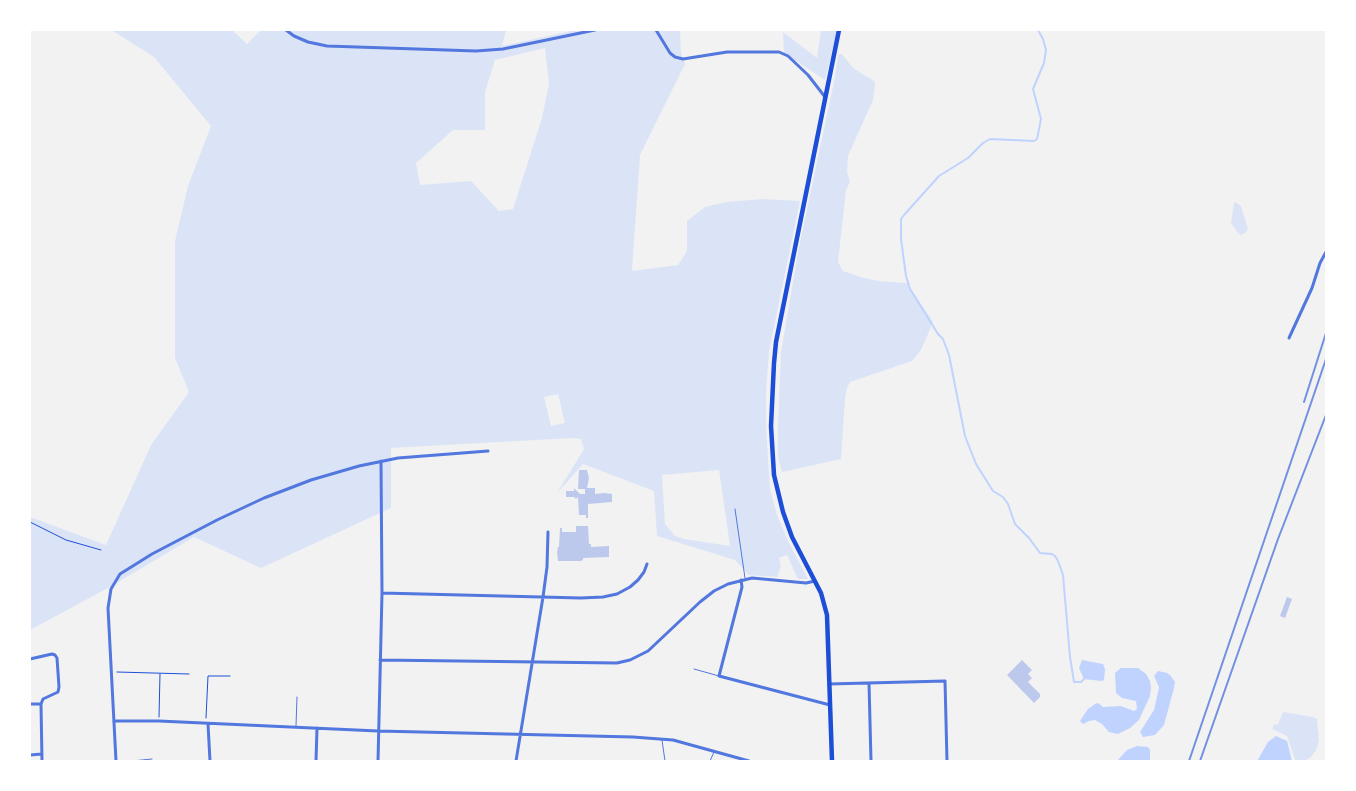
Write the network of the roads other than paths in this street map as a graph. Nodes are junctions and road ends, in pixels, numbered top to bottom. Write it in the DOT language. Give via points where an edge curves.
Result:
graph roads {
  1 [pos="286,30"];
  2 [pos="595,30"];
  3 [pos="656,30"];
  4 [pos="839,30"];
  5 [pos="826,98"];
  6 [pos="1326,252"];
  7 [pos="1289,338"];
  8 [pos="488,450"];
  9 [pos="381,461"];
  10 [pos="735,509"];
  11 [pos="548,532"];
  12 [pos="647,564"];
  13 [pos="743,579"];
  14 [pos="815,581"];
  15 [pos="382,593"];
  16 [pos="543,597"];
  17 [pos="30,659"];
  18 [pos="380,660"];
  19 [pos="531,662"];
  20 [pos="694,669"];
  21 [pos="719,676"];
  22 [pos="869,683"];
  23 [pos="829,684"];
  24 [pos="297,697"];
  25 [pos="30,704"];
  26 [pos="41,704"];
  27 [pos="830,705"];
  28 [pos="114,721"];
  29 [pos="208,724"];
  30 [pos="296,727"];
  31 [pos="317,728"];
  32 [pos="378,730"];
  33 [pos="520,735"];
  34 [pos="662,739"];
  35 [pos="714,751"];
  36 [pos="42,754"];
  37 [pos="30,755"];
  38 [pos="152,760"];
  39 [pos="42,761"];
  40 [pos="116,761"];
  41 [pos="132,761"];
  42 [pos="210,761"];
  43 [pos="316,761"];
  44 [pos="378,761"];
  45 [pos="516,761"];
  46 [pos="665,761"];
  47 [pos="710,761"];
  48 [pos="749,761"];
  49 [pos="832,761"];
  50 [pos="871,761"];
  51 [pos="947,761"];
  1 -- 2 [label="street" via="308,42 327,46 476,51 503,49"];
  3 -- 5 [label="street" via="675,57 779,52 808,75"];
  4 -- 5 [label="main road"];
  5 -- 14 [label="main road" via="776,342 771,426 774,475 783,512"];
  6 -- 7 [label="street"];
  8 -- 9 [label="street"];
  9 -- 15 [label="street"];
  9 -- 28 [label="street" via="311,480 264,498 182,538 124,572 114,583 109,597"];
  10 -- 13 [label="lane"];
  11 -- 16 [label="street"];
  12 -- 16 [label="street" via="638,580 617,594"];
  13 -- 14 [label="street"];
  13 -- 19 [label="street" via="710,594 652,648 630,660 611,664"];
  13 -- 21 [label="street"];
  14 -- 23 [label="main road" via="827,616"];
  15 -- 16 [label="street"];
  15 -- 18 [label="street"];
  16 -- 19 [label="street"];
  17 -- 26 [label="street" via="52,654 57,658 58,692 43,699"];
  18 -- 19 [label="street"];
  18 -- 32 [label="street"];
  19 -- 33 [label="street"];
  20 -- 21 [label="lane"];
  21 -- 27 [label="street"];
  22 -- 23 [label="street"];
  22 -- 50 [label="street"];
  22 -- 51 [label="street" via="945,681"];
  23 -- 27 [label="main road"];
  24 -- 30 [label="lane"];
  25 -- 26 [label="street"];
  26 -- 36 [label="street"];
  27 -- 49 [label="main road"];
  28 -- 29 [label="street"];
  28 -- 40 [label="street"];
  29 -- 30 [label="street"];
  29 -- 42 [label="street"];
  30 -- 31 [label="street"];
  31 -- 32 [label="street"];
  31 -- 43 [label="street"];
  32 -- 33 [label="street"];
  32 -- 44 [label="street"];
  33 -- 34 [label="street"];
  33 -- 45 [label="street"];
  34 -- 35 [label="street"];
  34 -- 46 [label="lane"];
  35 -- 47 [label="lane"];
  35 -- 48 [label="street"];
  36 -- 37 [label="street"];
  36 -- 39 [label="street"];
  38 -- 41 [label="lane"];
}
